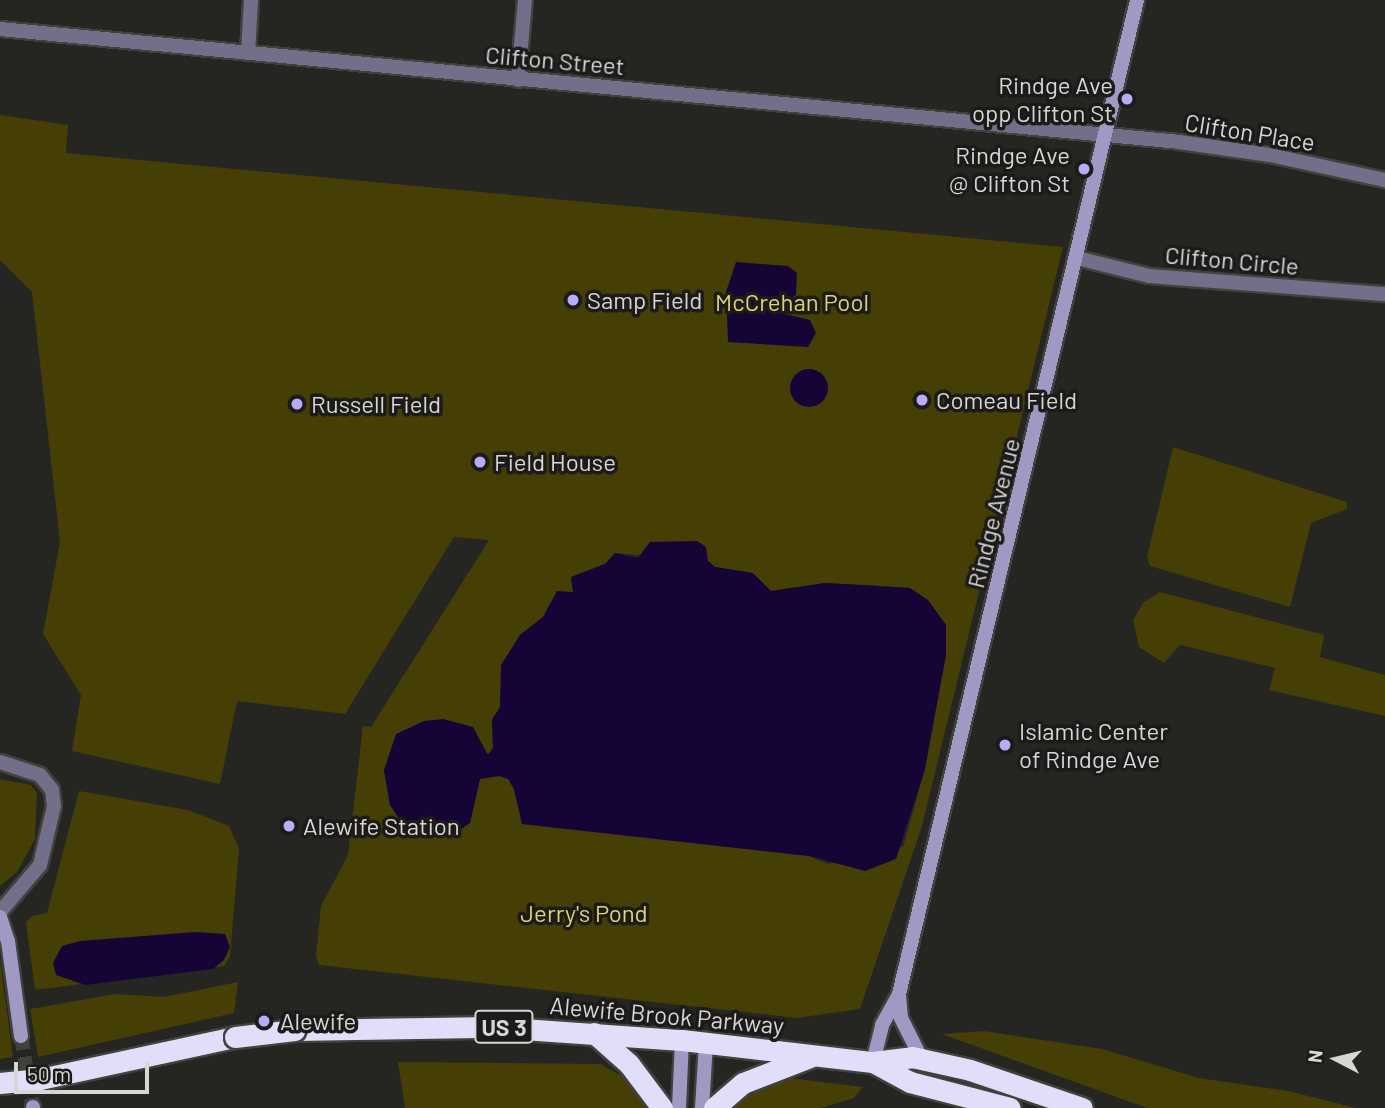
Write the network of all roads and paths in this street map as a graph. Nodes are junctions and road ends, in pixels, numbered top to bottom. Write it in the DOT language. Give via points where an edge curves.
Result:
graph roads {
  1 [pos="251,0"];
  2 [pos="525,0"];
  3 [pos="1137,0"];
  4 [pos="0,29"];
  5 [pos="248,53"];
  6 [pos="518,80"];
  7 [pos="1107,136"];
  8 [pos="1385,180"];
  9 [pos="1077,258"];
  10 [pos="1385,294"];
  11 [pos="0,762"];
  12 [pos="0,915"];
  13 [pos="899,994"];
  14 [pos="594,1033"];
  15 [pos="21,1036"];
  16 [pos="682,1040"];
  17 [pos="706,1042"];
  18 [pos="815,1055"];
  19 [pos="921,1058"];
  20 [pos="873,1062"];
  21 [pos="40,1079"];
  22 [pos="0,1083"];
  23 [pos="0,1094"];
  24 [pos="662,1108"];
  25 [pos="679,1108"];
  26 [pos="702,1108"];
  27 [pos="714,1108"];
  28 [pos="1010,1108"];
  29 [pos="1082,1108"];
  1 -- 5 [label="street"];
  2 -- 6 [label="street"];
  3 -- 7 [label="street, Rindge Avenue"];
  4 -- 5 [label="street, Clifton Street"];
  5 -- 6 [label="street, Clifton Street"];
  6 -- 7 [label="street, Clifton Street"];
  7 -- 8 [label="street, Clifton Place" via="1270,155"];
  7 -- 9 [label="street, Rindge Avenue"];
  9 -- 10 [label="street, Clifton Circle" via="1150,276"];
  9 -- 13 [label="street, Rindge Avenue"];
  11 -- 12 [label="street" via="40,775 52,790 54,806 40,865"];
  12 -- 15 [label="street"];
  13 -- 19 [label="street, Rindge Avenue" via="901,1018"];
  13 -- 20 [label="street, Rindge Avenue" via="883,1026"];
  14 -- 16 [label="highway, Alewife Brook Parkway / US 3"];
  14 -- 21 [label="highway, Alewife Brook Parkway / US 3, bridge" via="413,1025 296,1030 235,1037"];
  14 -- 24 [label="highway" via="629,1064"];
  16 -- 17 [label="highway, Alewife Brook Parkway / US 3"];
  16 -- 25 [label="street"];
  17 -- 18 [label="highway, Alewife Brook Parkway / US 3"];
  17 -- 26 [label="street"];
  18 -- 20 [label="highway, Alewife Brook Parkway / US 3"];
  18 -- 27 [label="highway" via="743,1083"];
  19 -- 20 [label="highway, Alewife Brook Parkway / US 3"];
  19 -- 29 [label="highway, Alewife Brook Parkway / US 3"];
  20 -- 28 [label="highway, Alewife Brook Parkway / US 3" via="910,1082"];
  21 -- 22 [label="highway, Alewife Brook Parkway / US 3"];
  21 -- 23 [label="highway, Alewife Brook Parkway / US 3"];
}
